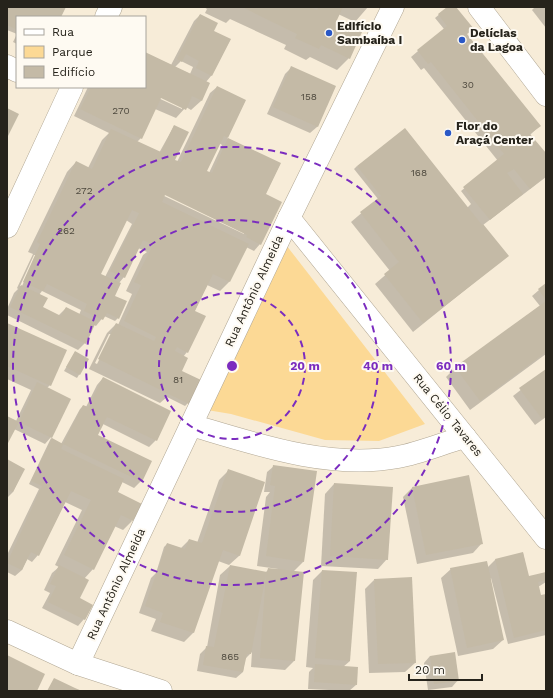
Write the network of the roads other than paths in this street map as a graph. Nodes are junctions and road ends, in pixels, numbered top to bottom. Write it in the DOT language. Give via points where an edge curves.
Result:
graph roads {
  1 [pos="111,7"];
  2 [pos="393,7"];
  3 [pos="479,7"];
  4 [pos="106,16"];
  5 [pos="7,66"];
  6 [pos="16,70"];
  7 [pos="64,90"];
  8 [pos="546,95"];
  9 [pos="289,218"];
  10 [pos="7,227"];
  11 [pos="191,426"];
  12 [pos="465,437"];
  13 [pos="546,538"];
  14 [pos="7,631"];
  15 [pos="78,664"];
  16 [pos="161,691"];
  1 -- 4 [label="street"];
  2 -- 9 [label="street, Rua Antônio Almeida"];
  3 -- 8 [label="street"];
  5 -- 6 [label="street"];
  7 -- 10 [label="street"];
  9 -- 11 [label="street, Rua Antônio Almeida"];
  9 -- 12 [label="street, Rua Célio Tavares"];
  11 -- 12 [label="street" via="296,454 355,461 398,457"];
  11 -- 15 [label="street, Rua Antônio Almeida"];
  12 -- 13 [label="street, Rua Célio Tavares"];
  14 -- 15 [label="street"];
  15 -- 16 [label="street"];
}
